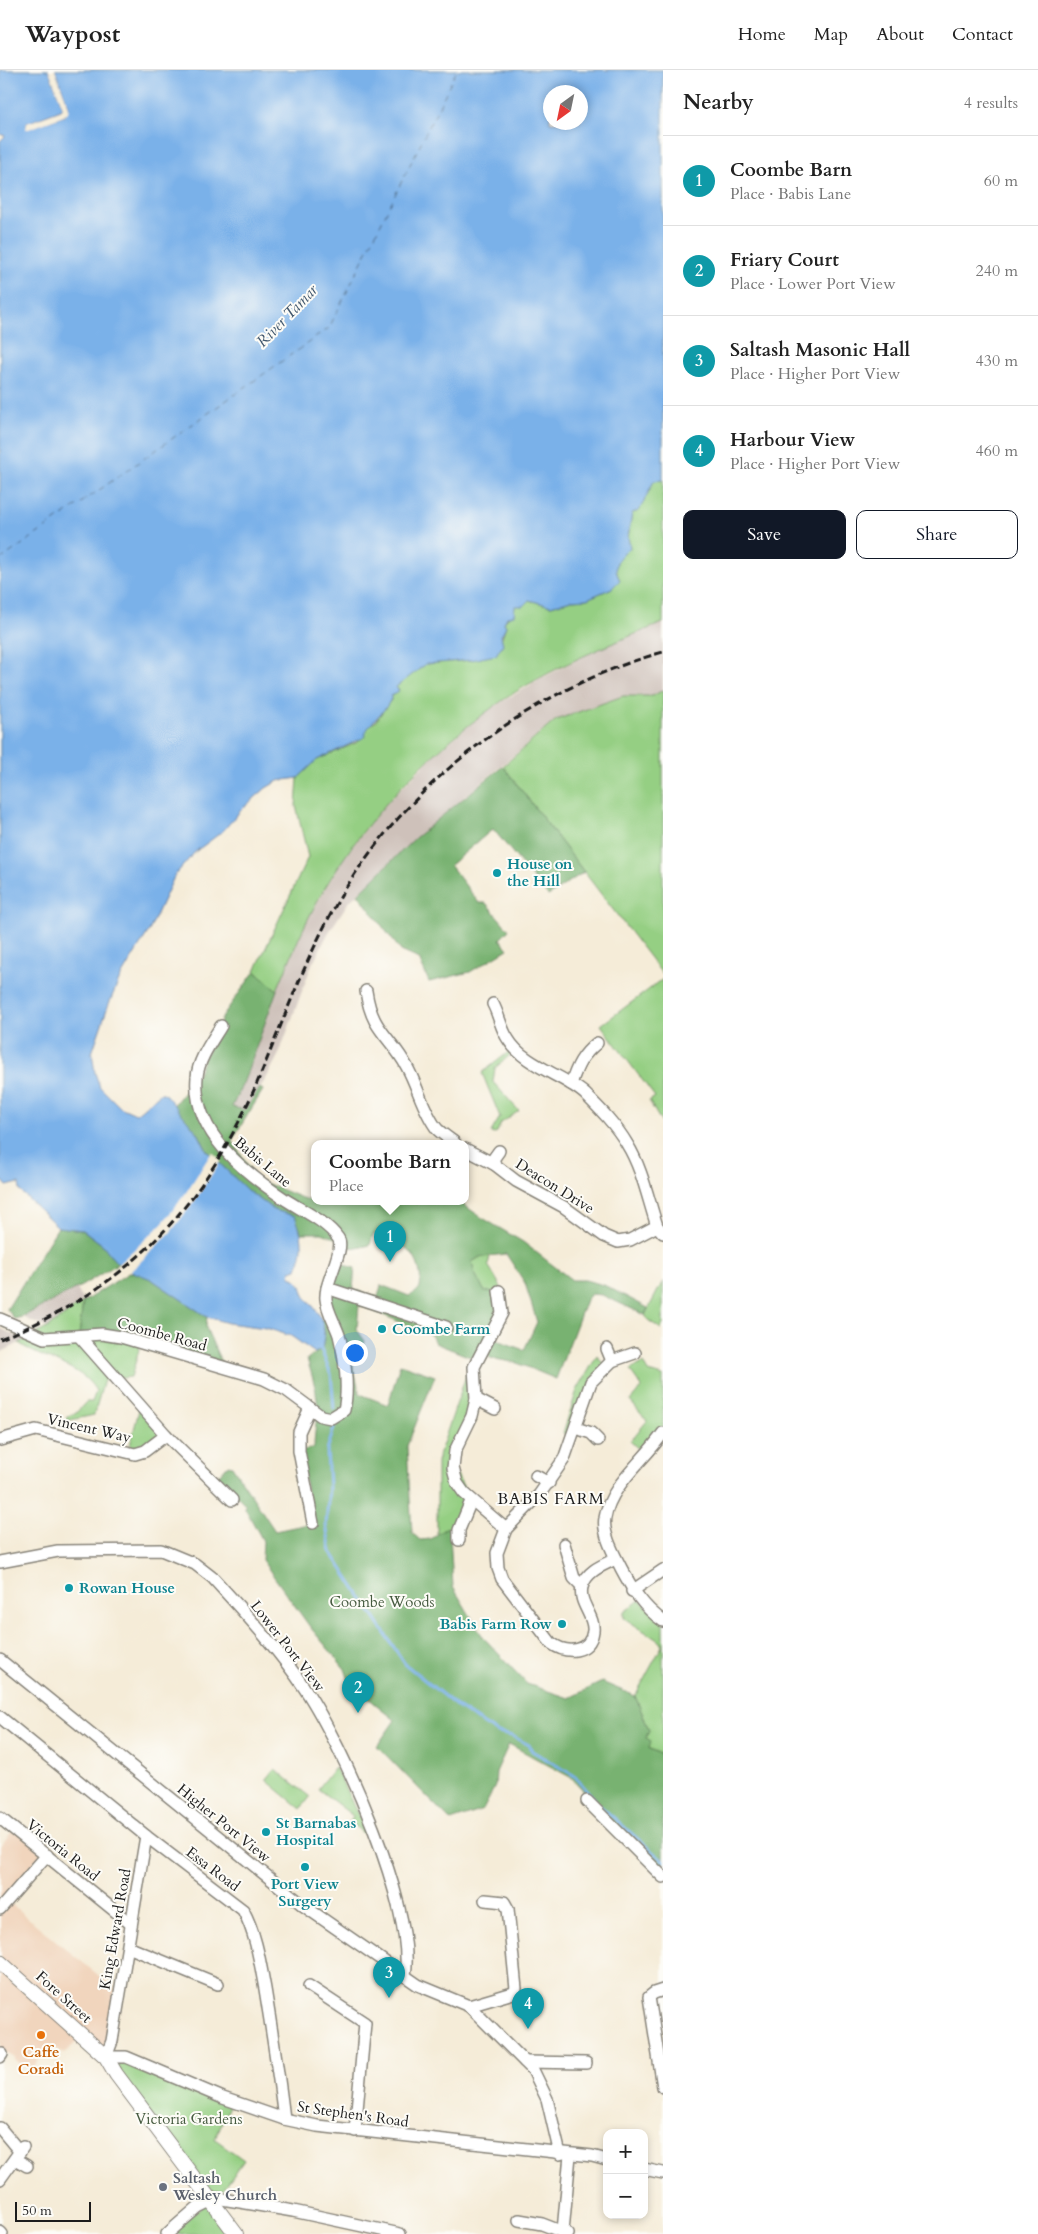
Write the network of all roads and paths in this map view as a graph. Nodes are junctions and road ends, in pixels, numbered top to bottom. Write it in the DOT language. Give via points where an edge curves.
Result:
graph roads {
  1 [pos="366,991"];
  2 [pos="493,1004"];
  3 [pos="221,1026"];
  4 [pos="597,1043"];
  5 [pos="571,1084"];
  6 [pos="451,1140"];
  7 [pos="469,1151"];
  8 [pos="499,1151"];
  9 [pos="494,1164"];
  10 [pos="660,1230"];
  11 [pos="327,1288"];
  12 [pos="499,1291"];
  13 [pos="0,1319"];
  14 [pos="446,1327"];
  15 [pos="79,1336"];
  16 [pos="607,1349"];
  17 [pos="635,1353"];
  18 [pos="612,1361"];
  19 [pos="476,1398"];
  20 [pos="310,1408"];
  21 [pos="495,1409"];
  22 [pos="576,1428"];
  23 [pos="663,1433"];
  24 [pos="166,1435"];
  25 [pos="0,1440"];
  26 [pos="598,1440"];
  27 [pos="536,1476"];
  28 [pos="549,1483"];
  29 [pos="232,1500"];
  30 [pos="471,1501"];
  31 [pos="313,1523"];
  32 [pos="506,1528"];
  33 [pos="459,1540"];
  34 [pos="564,1544"];
  35 [pos="616,1560"];
  36 [pos="0,1562"];
  37 [pos="663,1570"];
  38 [pos="582,1586"];
  39 [pos="632,1590"];
  40 [pos="663,1621"];
  41 [pos="0,1660"];
  42 [pos="0,1716"];
  43 [pos="592,1803"];
  44 [pos="0,1818"];
  45 [pos="146,1836"];
  46 [pos="47,1855"];
  47 [pos="663,1877"];
  48 [pos="485,1900"];
  49 [pos="0,1909"];
  50 [pos="131,1924"];
  51 [pos="128,1947"];
  52 [pos="0,1962"];
  53 [pos="405,1976"];
  54 [pos="218,1984"];
  55 [pos="309,1986"];
  56 [pos="663,1990"];
  57 [pos="468,2006"];
  58 [pos="106,2057"];
  59 [pos="525,2062"];
  60 [pos="586,2063"];
  61 [pos="663,2087"];
  62 [pos="284,2119"];
  63 [pos="0,2128"];
  64 [pos="355,2131"];
  65 [pos="20,2153"];
  66 [pos="565,2154"];
  67 [pos="603,2159"];
  68 [pos="27,2166"];
  69 [pos="648,2169"];
  70 [pos="662,2169"];
  71 [pos="0,2178"];
  72 [pos="211,2199"];
  73 [pos="519,2220"];
  74 [pos="566,2232"];
  75 [pos="167,2234"];
  76 [pos="236,2234"];
  77 [pos="400,2234"];
  1 -- 6 [label="street" via="365,1013 407,1067 422,1103 438,1129"];
  2 -- 5 [label="street" via="508,1040 546,1072"];
  3 -- 11 [label="street, Babis Lane" via="196,1077 200,1112 217,1141 232,1157 267,1187 329,1228 340,1240 340,1250"];
  4 -- 5 [label="street" via="577,1064"];
  5 -- 10 [label="street" via="608,1118 627,1144"];
  7 -- 9 [label="street, Deacon Drive"];
  8 -- 9 [label="street"];
  9 -- 10 [label="street, Deacon Drive" via="516,1181 618,1242"];
  11 -- 14 [label="street"];
  11 -- 20 [label="street, Babis Lane" via="326,1300 339,1337 347,1398 344,1410 331,1418"];
  12 -- 19 [label="street" via="502,1313 474,1367"];
  13 -- 15 [label="street, Coombe Road" via="44,1338"];
  15 -- 20 [label="street, Coombe Road" via="112,1335 210,1362 264,1379"];
  15 -- 24 [label="street, Vincent Way"];
  16 -- 18 [label="street"];
  17 -- 18 [label="street"];
  18 -- 22 [label="street" via="592,1382"];
  19 -- 21 [label="street"];
  19 -- 30 [label="street" via="472,1416 455,1451 453,1468 457,1483"];
  20 -- 31 [label="street" via="300,1432 299,1451"];
  22 -- 26 [label="street" via="591,1433"];
  22 -- 28 [label="street" via="564,1459"];
  23 -- 35 [label="street" via="619,1487 604,1519"];
  24 -- 25 [label="street, Vincent Way" via="145,1451 135,1454 36,1430"];
  24 -- 29 [label="street, Vincent Way" via="206,1482"];
  27 -- 28 [label="street"];
  28 -- 32 [label="street"];
  30 -- 32 [label="street"];
  30 -- 33 [label="street" via="458,1530"];
  32 -- 38 [label="street" via="497,1553 498,1568 512,1593 557,1647 580,1650 592,1636 592,1620 581,1594"];
  34 -- 38 [label="street" via="574,1578"];
  35 -- 38 [label="street" via="597,1568"];
  35 -- 39 [label="street"];
  36 -- 53 [label="street, Lower Port View" via="58,1551 161,1550 195,1564 213,1578 305,1688 361,1797 389,1874 400,1916 408,1961"];
  37 -- 39 [label="street"];
  39 -- 40 [label="street" via="650,1612"];
  41 -- 53 [label="street, Higher Port View" via="304,1906"];
  42 -- 45 [label="street, Essa Road"];
  43 -- 47 [label="street"];
  44 -- 46 [label="street, Victoria Road"];
  45 -- 50 [label="street, King Edward Road"];
  45 -- 62 [label="street, Essa Road" via="243,1910 248,1919 260,1960"];
  46 -- 49 [label="street"];
  46 -- 50 [label="street, Victoria Road"];
  48 -- 57 [label="street" via="504,1902 508,1909 516,1989 513,1993"];
  50 -- 51 [label="street, King Edward Road"];
  51 -- 54 [label="street"];
  51 -- 58 [label="street, King Edward Road" via="112,2041"];
  52 -- 58 [label="street, Fore Street"];
  53 -- 57 [label="street, Higher Port View" via="423,1988"];
  55 -- 64 [label="street" via="365,2023"];
  56 -- 61 [label="street" via="649,1997"];
  57 -- 59 [label="street, Higher Port View"];
  58 -- 62 [label="street, St Stephen's Road" via="126,2056 223,2098"];
  58 -- 72 [label="street, Fore Street"];
  59 -- 60 [label="street"];
  59 -- 66 [label="street, Higher Port View" via="533,2070 547,2099"];
  62 -- 64 [label="street, St Stephen's Road"];
  63 -- 65 [label="street"];
  64 -- 66 [label="street, St Stephen's Road"];
  65 -- 68 [label="street"];
  65 -- 71 [label="street"];
  66 -- 67 [label="street, St Stephen's Road"];
  66 -- 74 [label="street, Higher Port View"];
  69 -- 70 [label="street"];
  72 -- 75 [label="street"];
  72 -- 76 [label="street, Fore Street"];
  72 -- 77 [label="street" via="293,2211"];
  73 -- 74 [label="street"];
}
